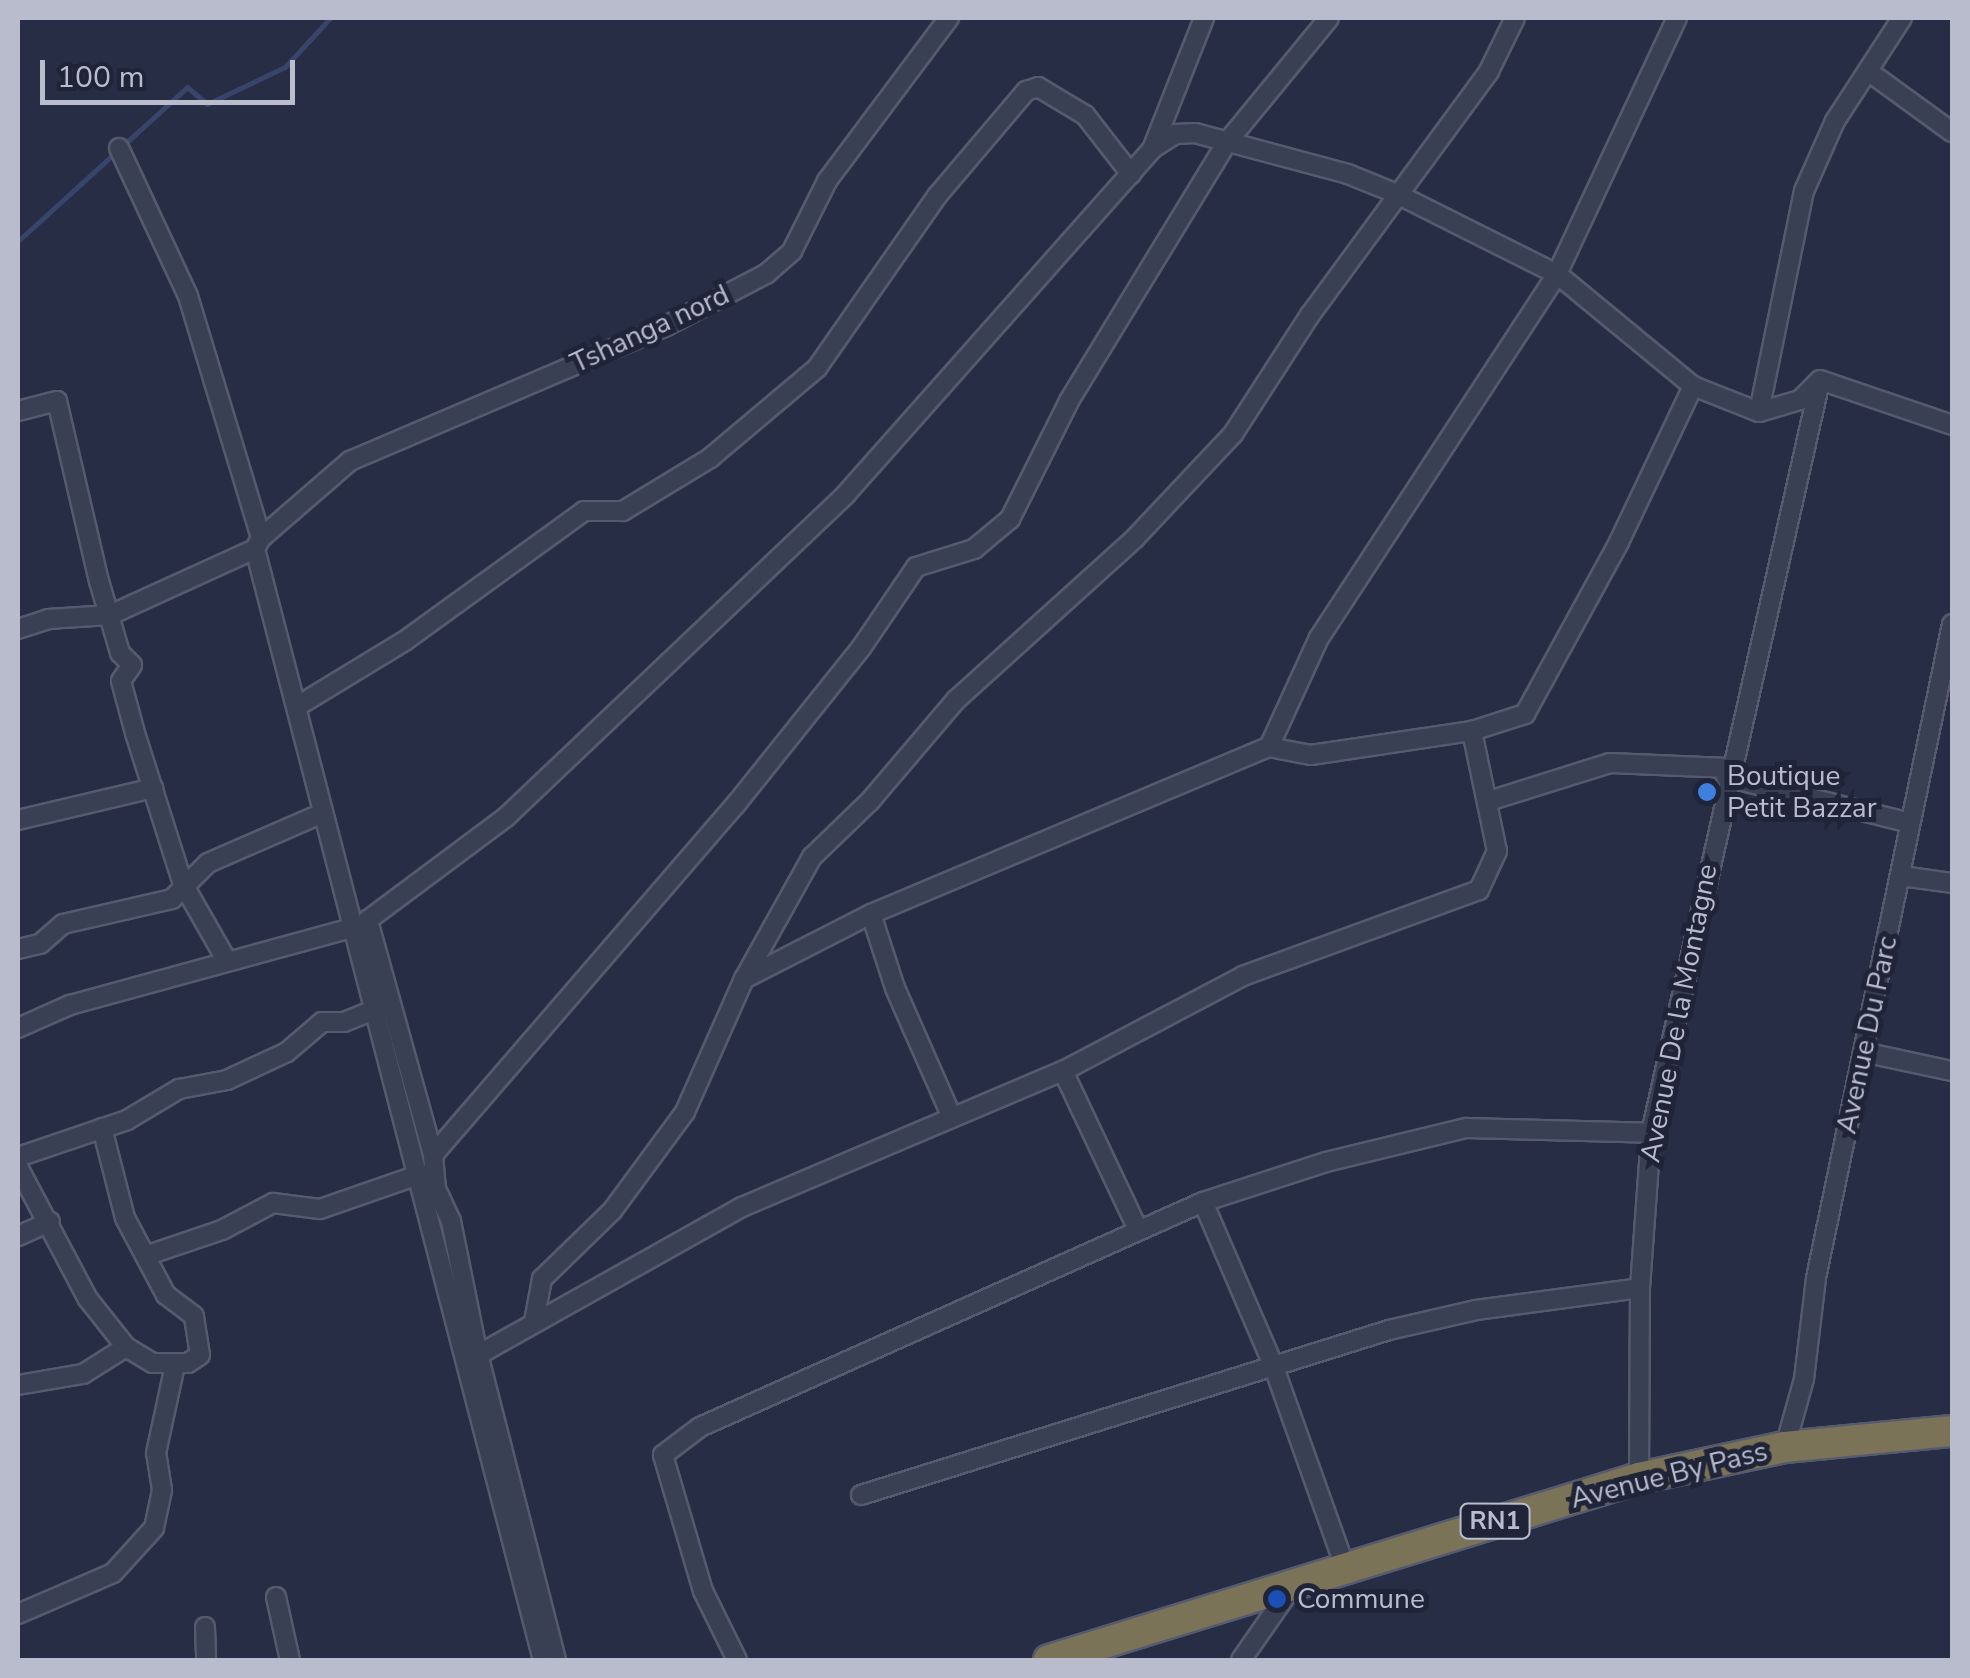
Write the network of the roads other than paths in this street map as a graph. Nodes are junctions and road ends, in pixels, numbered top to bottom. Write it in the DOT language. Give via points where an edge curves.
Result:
graph roads {
  1 [pos="949,18"];
  2 [pos="1204,18"];
  3 [pos="1328,18"];
  4 [pos="1515,18"];
  5 [pos="1677,18"];
  6 [pos="1902,18"];
  7 [pos="1868,70"];
  8 [pos="1952,132"];
  9 [pos="1228,141"];
  10 [pos="119,148"];
  11 [pos="1153,148"];
  12 [pos="1131,174"];
  13 [pos="1396,194"];
  14 [pos="1557,274"];
  15 [pos="1820,380"];
  16 [pos="1693,386"];
  17 [pos="18,411"];
  18 [pos="1759,412"];
  19 [pos="1952,425"];
  20 [pos="258,544"];
  21 [pos="110,614"];
  22 [pos="1952,624"];
  23 [pos="18,630"];
  24 [pos="296,707"];
  25 [pos="1472,731"];
  26 [pos="1269,747"];
  27 [pos="1727,772"];
  28 [pos="153,788"];
  29 [pos="1492,800"];
  30 [pos="323,813"];
  31 [pos="18,820"];
  32 [pos="1907,822"];
  33 [pos="1901,876"];
  34 [pos="1952,883"];
  35 [pos="184,884"];
  36 [pos="872,914"];
  37 [pos="352,928"];
  38 [pos="18,949"];
  39 [pos="227,961"];
  40 [pos="744,979"];
  41 [pos="373,1010"];
  42 [pos="18,1028"];
  43 [pos="1863,1052"];
  44 [pos="1063,1071"];
  45 [pos="1952,1071"];
  46 [pos="952,1117"];
  47 [pos="102,1128"];
  48 [pos="1651,1133"];
  49 [pos="18,1156"];
  50 [pos="433,1156"];
  51 [pos="18,1167"];
  52 [pos="421,1174"];
  53 [pos="1203,1202"];
  54 [pos="50,1222"];
  55 [pos="1138,1230"];
  56 [pos="18,1236"];
  57 [pos="148,1255"];
  58 [pos="1640,1288"];
  59 [pos="534,1322"];
  60 [pos="126,1348"];
  61 [pos="478,1355"];
  62 [pos="1272,1362"];
  63 [pos="175,1365"];
  64 [pos="18,1385"];
  65 [pos="1952,1431"];
  66 [pos="1785,1447"];
  67 [pos="1639,1478"];
  68 [pos="861,1495"];
  69 [pos="1346,1567"];
  70 [pos="1297,1580"];
  71 [pos="276,1597"];
  72 [pos="18,1614"];
  73 [pos="206,1627"];
  74 [pos="1104,1654"];
  75 [pos="206,1660"];
  76 [pos="290,1660"];
  77 [pos="543,1660"];
  78 [pos="556,1660"];
  79 [pos="737,1660"];
  80 [pos="1049,1660"];
  81 [pos="1242,1660"];
  1 -- 20 [label="street, Tshanga nord" via="827,181 792,251 766,274 666,326 350,461"];
  2 -- 11 [label="street"];
  3 -- 9 [label="street"];
  4 -- 13 [label="street" via="1489,72"];
  5 -- 14 [label="street"];
  6 -- 7 [label="street"];
  7 -- 8 [label="street"];
  7 -- 18 [label="street" via="1835,121 1804,191"];
  9 -- 11 [label="street" via="1184,132"];
  9 -- 13 [label="street"];
  9 -- 50 [label="street" via="1070,400 1010,520 974,548 916,567 861,648 736,804"];
  10 -- 20 [label="street" via="188,296"];
  11 -- 12 [label="street"];
  12 -- 24 [label="street" via="1085,115 1038,87 1026,91 937,196 832,352 802,381 710,458 622,511 584,512 406,640"];
  12 -- 50 [label="street" via="846,494 506,818 368,920"];
  13 -- 14 [label="street"];
  13 -- 40 [label="street" via="1233,434 1135,538 956,700 870,801 812,856"];
  14 -- 16 [label="street"];
  14 -- 26 [label="street" via="1319,638"];
  15 -- 18 [label="street" via="1800,400"];
  15 -- 19 [label="street"];
  15 -- 27 [label="street, Avenue De la Montagne"];
  16 -- 18 [label="street"];
  16 -- 25 [label="street" via="1531,706 1518,720"];
  17 -- 21 [label="street" via="57,401 74,492"];
  20 -- 21 [label="street, Tshanga nord"];
  20 -- 24 [label="street"];
  21 -- 23 [label="street, Tshanga nord" via="48,619"];
  21 -- 28 [label="street" via="120,653 132,665 121,682"];
  22 -- 32 [label="street, Avenue Du Parc"];
  24 -- 30 [label="street"];
  25 -- 26 [label="street" via="1311,754"];
  25 -- 29 [label="street"];
  26 -- 36 [label="street"];
  27 -- 29 [label="street" via="1610,764"];
  27 -- 32 [label="street"];
  27 -- 48 [label="street, Avenue De la Montagne"];
  28 -- 31 [label="street"];
  28 -- 35 [label="street"];
  29 -- 44 [label="street" via="1497,851 1480,890 1242,976"];
  30 -- 35 [label="street" via="208,863"];
  30 -- 37 [label="street"];
  32 -- 33 [label="street, Avenue Du Parc"];
  33 -- 34 [label="street"];
  33 -- 43 [label="street, Avenue Du Parc"];
  35 -- 38 [label="street" via="172,899 63,924 40,944"];
  35 -- 39 [label="street"];
  36 -- 40 [label="street"];
  36 -- 46 [label="street" via="895,988"];
  37 -- 39 [label="street"];
  37 -- 41 [label="street"];
  39 -- 42 [label="street" via="70,1004"];
  40 -- 59 [label="street" via="685,1112 612,1211 542,1279"];
  41 -- 47 [label="street" via="344,1022 322,1022 288,1052 216,1084 179,1089"];
  41 -- 52 [label="street"];
  43 -- 45 [label="street"];
  43 -- 66 [label="street, Avenue Du Parc" via="1816,1278 1804,1379"];
  44 -- 46 [label="street"];
  44 -- 55 [label="street"];
  46 -- 59 [label="street" via="742,1207"];
  47 -- 49 [label="street"];
  47 -- 57 [label="street" via="124,1218"];
  48 -- 53 [label="street" via="1466,1128 1402,1139"];
  48 -- 58 [label="street, Avenue De la Montagne"];
  50 -- 61 [label="street"];
  51 -- 54 [label="street"];
  52 -- 57 [label="street" via="326,1208 256,1208 222,1230"];
  52 -- 77 [label="street"];
  53 -- 55 [label="street"];
  53 -- 62 [label="street"];
  54 -- 56 [label="street"];
  54 -- 60 [label="street" via="88,1299"];
  55 -- 79 [label="street" via="700,1426 663,1455 704,1591"];
  57 -- 63 [label="street" via="166,1295 194,1316 200,1355"];
  58 -- 62 [label="street" via="1476,1310"];
  58 -- 67 [label="street, Avenue De la Montagne"];
  59 -- 61 [label="street"];
  60 -- 63 [label="street" via="153,1363"];
  60 -- 64 [label="street" via="83,1374"];
  61 -- 78 [label="street"];
  62 -- 68 [label="street"];
  62 -- 69 [label="street"];
  63 -- 72 [label="street" via="156,1454 162,1490 154,1528 113,1574"];
  65 -- 66 [label="highway, Avenue By Pass / RN1"];
  66 -- 67 [label="highway, Avenue By Pass / RN1"];
  67 -- 69 [label="highway, Avenue By Pass / RN1"];
  69 -- 70 [label="highway, Avenue By Pass / RN1"];
  70 -- 74 [label="highway, Avenue By Pass / RN1"];
  70 -- 81 [label="street"];
  71 -- 76 [label="street"];
  73 -- 75 [label="street"];
  74 -- 80 [label="highway, Avenue By Pass / RN1"];
}
